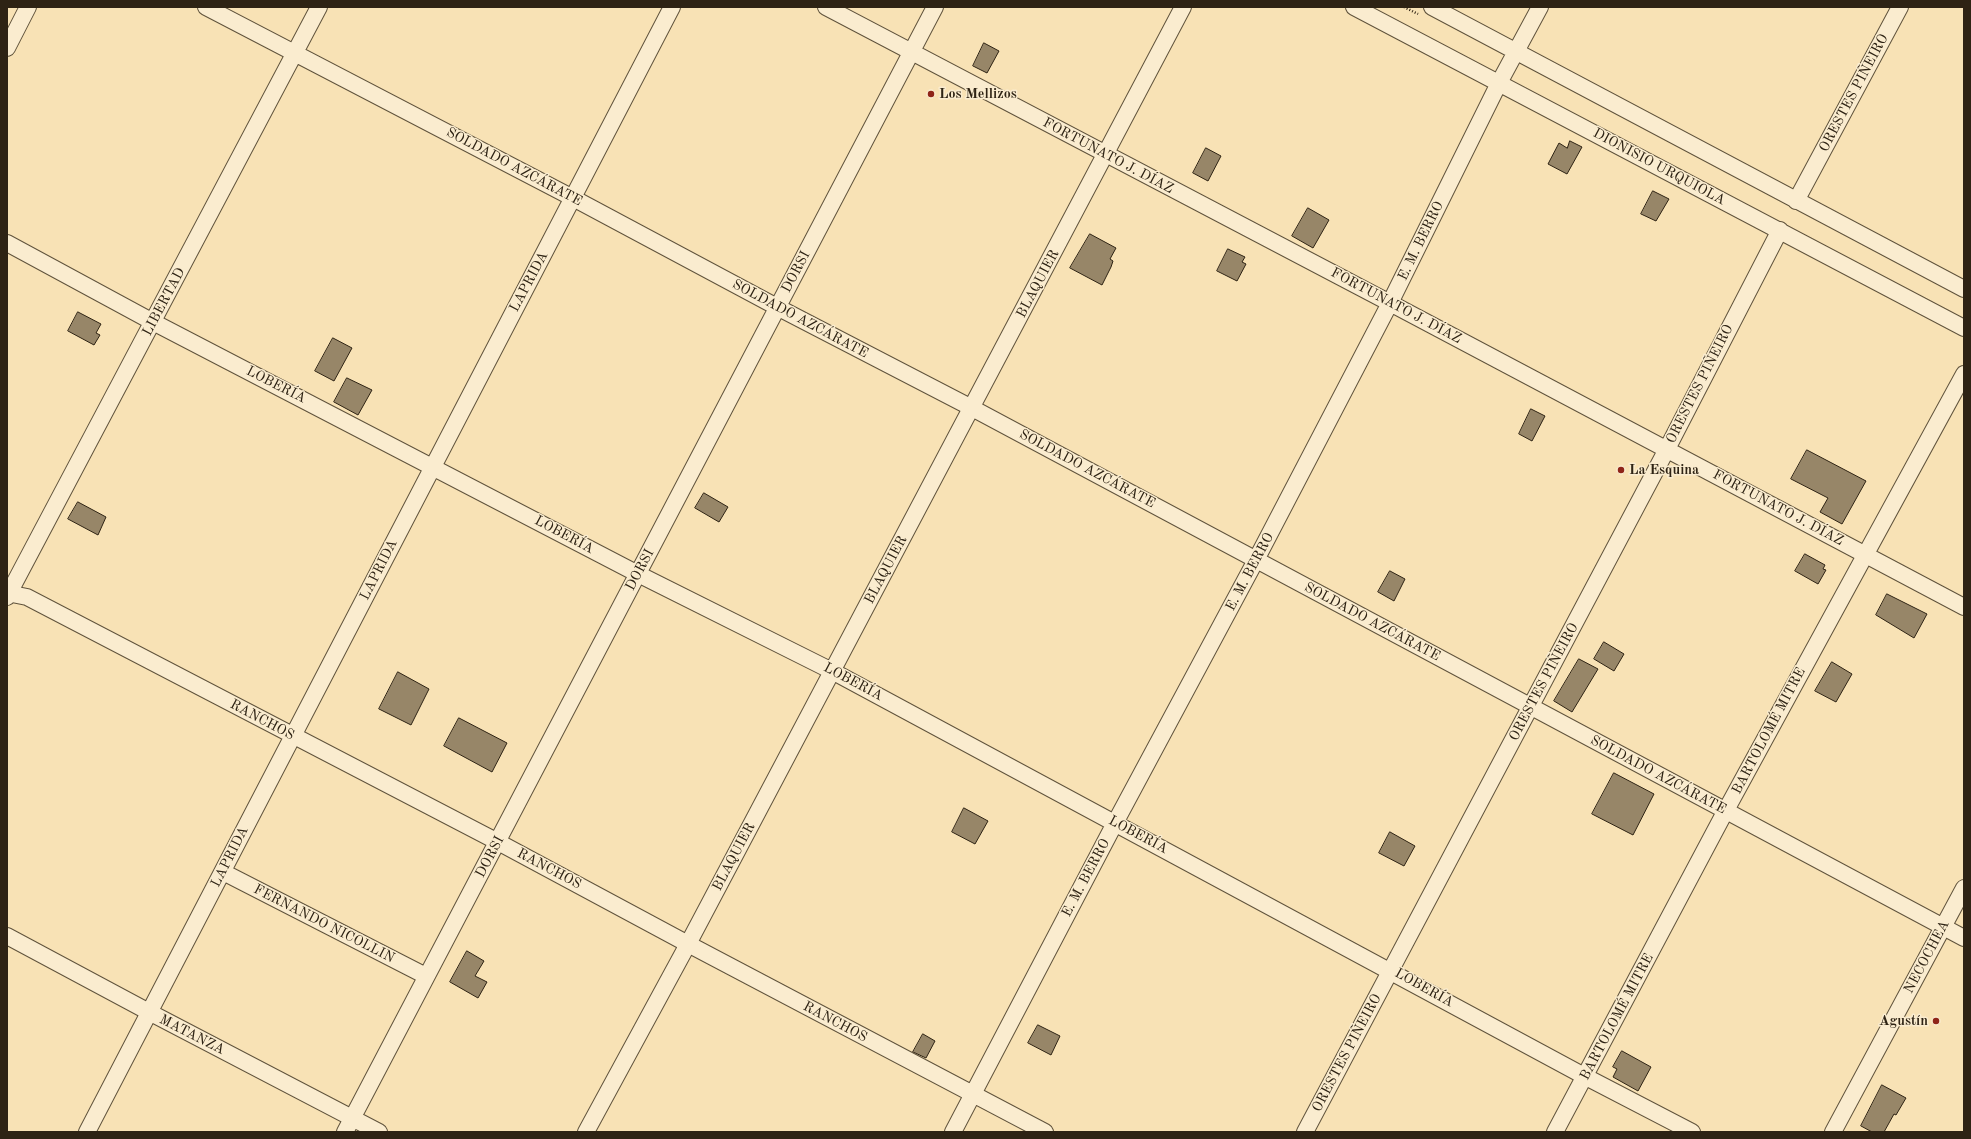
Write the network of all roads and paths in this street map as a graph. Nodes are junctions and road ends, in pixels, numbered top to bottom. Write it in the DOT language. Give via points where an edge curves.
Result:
graph roads {
  1 [pos="28,7"];
  2 [pos="206,7"];
  3 [pos="319,7"];
  4 [pos="672,7"];
  5 [pos="826,7"];
  6 [pos="936,7"];
  7 [pos="1183,7"];
  8 [pos="1354,7"];
  9 [pos="1432,7"];
  10 [pos="1540,7"];
  11 [pos="1900,7"];
  12 [pos="7,48"];
  13 [pos="295,52"];
  14 [pos="912,52"];
  15 [pos="1516,52"];
  16 [pos="1499,83"];
  17 [pos="1106,155"];
  18 [pos="574,198"];
  19 [pos="1796,201"];
  20 [pos="1780,230"];
  21 [pos="7,243"];
  22 [pos="1964,289"];
  23 [pos="1390,303"];
  24 [pos="777,307"];
  25 [pos="153,322"];
  26 [pos="1964,328"];
  27 [pos="1964,374"];
  28 [pos="972,408"];
  29 [pos="1667,449"];
  30 [pos="433,467"];
  31 [pos="1866,554"];
  32 [pos="1256,560"];
  33 [pos="638,574"];
  34 [pos="8,595"];
  35 [pos="1964,607"];
  36 [pos="832,671"];
  37 [pos="1531,706"];
  38 [pos="293,736"];
  39 [pos="1725,812"];
  40 [pos="1115,823"];
  41 [pos="498,842"];
  42 [pos="223,872"];
  43 [pos="1964,888"];
  44 [pos="1943,928"];
  45 [pos="7,936"];
  46 [pos="1964,938"];
  47 [pos="688,944"];
  48 [pos="1391,970"];
  49 [pos="426,976"];
  50 [pos="149,1012"];
  51 [pos="1586,1077"];
  52 [pos="973,1094"];
  53 [pos="352,1118"];
  54 [pos="87,1132"];
  55 [pos="345,1132"];
  56 [pos="379,1132"];
  57 [pos="586,1132"];
  58 [pos="953,1132"];
  59 [pos="1045,1132"];
  60 [pos="1305,1132"];
  61 [pos="1555,1132"];
  62 [pos="1692,1132"];
  63 [pos="1833,1132"];
  1 -- 12 [label="street"];
  2 -- 13 [label="street, SOLDADO AZCÁRATE"];
  3 -- 13 [label="street, LIBERTAD"];
  4 -- 18 [label="street, LAPRIDA"];
  5 -- 14 [label="street, FORTUNATO J. DÍAZ"];
  6 -- 14 [label="street, DORSI"];
  7 -- 17 [label="street, BLAQUIER"];
  8 -- 16 [label="street, DIONISIO URQUIOLA"];
  9 -- 15 [label="street"];
  10 -- 15 [label="street, E. M. BERRO"];
  11 -- 19 [label="street, ORESTES PIÑEIRO"];
  13 -- 18 [label="street, SOLDADO AZCÁRATE"];
  13 -- 25 [label="street, LIBERTAD"];
  14 -- 17 [label="street, FORTUNATO J. DÍAZ"];
  14 -- 24 [label="street, DORSI"];
  15 -- 16 [label="street, E. M. BERRO"];
  15 -- 19 [label="street"];
  16 -- 20 [label="street, DIONISIO URQUIOLA"];
  16 -- 23 [label="street, E. M. BERRO"];
  17 -- 23 [label="street, FORTUNATO J. DÍAZ"];
  17 -- 28 [label="street, BLAQUIER"];
  18 -- 24 [label="street, SOLDADO AZCÁRATE"];
  18 -- 30 [label="street, LAPRIDA"];
  19 -- 22 [label="street"];
  20 -- 26 [label="street, DIONISIO URQUIOLA"];
  20 -- 29 [label="street, ORESTES PIÑEIRO"];
  21 -- 25 [label="street, LOBERÍA"];
  23 -- 29 [label="street, FORTUNATO J. DÍAZ"];
  23 -- 32 [label="street, E. M. BERRO"];
  24 -- 28 [label="street, SOLDADO AZCÁRATE"];
  24 -- 33 [label="street, DORSI"];
  25 -- 30 [label="street, LOBERÍA"];
  25 -- 34 [label="street, LIBERTAD"];
  27 -- 31 [label="street, BARTOLOMÉ MITRE"];
  28 -- 32 [label="street, SOLDADO AZCÁRATE"];
  28 -- 36 [label="street, BLAQUIER"];
  29 -- 31 [label="street, FORTUNATO J. DÍAZ"];
  29 -- 37 [label="street, ORESTES PIÑEIRO"];
  30 -- 33 [label="street, LOBERÍA"];
  30 -- 38 [label="street, LAPRIDA"];
  31 -- 35 [label="street, FORTUNATO J. DÍAZ"];
  31 -- 39 [label="street, BARTOLOMÉ MITRE"];
  32 -- 37 [label="street, SOLDADO AZCÁRATE"];
  32 -- 40 [label="street, E. M. BERRO"];
  33 -- 36 [label="street, LOBERÍA"];
  33 -- 41 [label="street, DORSI"];
  34 -- 38 [label="street, RANCHOS" via="27,597"];
  36 -- 40 [label="street, LOBERÍA"];
  36 -- 47 [label="street, BLAQUIER"];
  37 -- 39 [label="street, SOLDADO AZCÁRATE"];
  37 -- 48 [label="street, ORESTES PIÑEIRO"];
  38 -- 41 [label="street, RANCHOS"];
  38 -- 42 [label="street, LAPRIDA"];
  39 -- 44 [label="street, SOLDADO AZCÁRATE"];
  39 -- 51 [label="street, BARTOLOMÉ MITRE"];
  40 -- 48 [label="street, LOBERÍA"];
  40 -- 52 [label="street, E. M. BERRO"];
  41 -- 47 [label="street, RANCHOS"];
  41 -- 49 [label="street, DORSI"];
  42 -- 49 [label="street, FERNANDO NICOLLIN"];
  42 -- 50 [label="street, LAPRIDA"];
  43 -- 44 [label="street, NECOCHEA"];
  44 -- 46 [label="street, SOLDADO AZCÁRATE"];
  44 -- 63 [label="street, NECOCHEA"];
  45 -- 50 [label="street, MATANZA"];
  47 -- 52 [label="street, RANCHOS"];
  47 -- 57 [label="street, BLAQUIER"];
  48 -- 51 [label="street, LOBERÍA"];
  48 -- 60 [label="street, ORESTES PIÑEIRO"];
  49 -- 53 [label="street, DORSI"];
  50 -- 53 [label="street, MATANZA"];
  50 -- 54 [label="street, LAPRIDA"];
  51 -- 61 [label="street, BARTOLOMÉ MITRE"];
  51 -- 62 [label="street, LOBERÍA"];
  52 -- 58 [label="street, E. M. BERRO"];
  52 -- 59 [label="street, RANCHOS"];
  53 -- 55 [label="street, DORSI"];
  53 -- 56 [label="street, MATANZA"];
}
